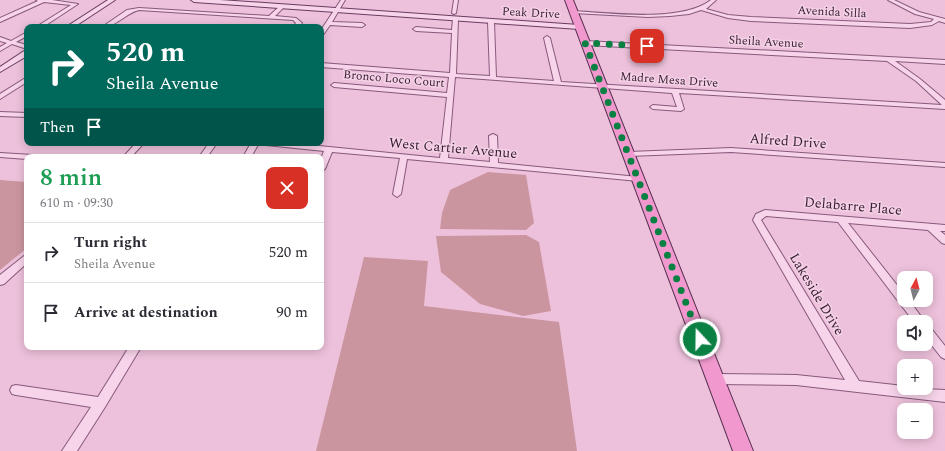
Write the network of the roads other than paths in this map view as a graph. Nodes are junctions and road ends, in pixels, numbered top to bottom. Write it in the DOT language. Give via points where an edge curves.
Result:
graph roads {
  1 [pos="33,0"];
  2 [pos="112,0"];
  3 [pos="194,0"];
  4 [pos="344,0"];
  5 [pos="456,0"];
  6 [pos="569,0"];
  7 [pos="714,0"];
  8 [pos="890,0"];
  9 [pos="43,1"];
  10 [pos="226,1"];
  11 [pos="283,6"];
  12 [pos="702,9"];
  13 [pos="337,10"];
  14 [pos="573,12"];
  15 [pos="455,16"];
  16 [pos="270,18"];
  17 [pos="938,19"];
  18 [pos="0,20"];
  19 [pos="945,21"];
  20 [pos="491,22"];
  21 [pos="329,23"];
  22 [pos="44,24"];
  23 [pos="74,24"];
  24 [pos="110,24"];
  25 [pos="298,24"];
  26 [pos="362,25"];
  27 [pos="579,27"];
  28 [pos="416,29"];
  29 [pos="324,30"];
  30 [pos="454,32"];
  31 [pos="24,36"];
  32 [pos="547,38"];
  33 [pos="0,39"];
  34 [pos="11,43"];
  35 [pos="585,43"];
  36 [pos="24,46"];
  37 [pos="0,49"];
  38 [pos="24,55"];
  39 [pos="887,59"];
  40 [pos="945,62"];
  41 [pos="324,64"];
  42 [pos="0,70"];
  43 [pos="452,75"];
  44 [pos="493,78"];
  45 [pos="24,82"];
  46 [pos="558,83"];
  47 [pos="334,85"];
  48 [pos="603,86"];
  49 [pos="675,91"];
  50 [pos="451,95"];
  51 [pos="1,96"];
  52 [pos="945,104"];
  53 [pos="653,107"];
  54 [pos="945,107"];
  55 [pos="0,114"];
  56 [pos="24,115"];
  57 [pos="493,136"];
  58 [pos="137,146"];
  59 [pos="298,146"];
  60 [pos="329,149"];
  61 [pos="130,154"];
  62 [pos="629,154"];
  63 [pos="0,155"];
  64 [pos="24,156"];
  65 [pos="404,156"];
  66 [pos="444,160"];
  67 [pos="324,162"];
  68 [pos="494,165"];
  69 [pos="945,165"];
  70 [pos="638,179"];
  71 [pos="397,194"];
  72 [pos="759,216"];
  73 [pos="840,219"];
  74 [pos="931,227"];
  75 [pos="945,228"];
  76 [pos="945,241"];
  77 [pos="24,261"];
  78 [pos="0,281"];
  79 [pos="915,315"];
  80 [pos="933,339"];
  81 [pos="133,350"];
  82 [pos="945,354"];
  83 [pos="715,379"];
  84 [pos="855,386"];
  85 [pos="16,390"];
  86 [pos="945,396"];
  87 [pos="101,403"];
  88 [pos="69,451"];
  89 [pos="743,451"];
  1 -- 9 [label="street"];
  2 -- 23 [label="street"];
  3 -- 10 [label="street, Peak Drive"];
  4 -- 13 [label="street"];
  5 -- 15 [label="street"];
  6 -- 14 [label="main road"];
  7 -- 12 [label="street"];
  8 -- 17 [label="street" via="917,13"];
  9 -- 18 [label="street"];
  9 -- 22 [label="street" via="76,4"];
  10 -- 11 [label="street, Peak Drive"];
  11 -- 13 [label="street, Peak Drive"];
  11 -- 16 [label="street"];
  12 -- 14 [label="street" via="684,14 662,15"];
  12 -- 17 [label="street, Avenida Silla" via="741,18 910,26"];
  13 -- 15 [label="street, Peak Drive"];
  13 -- 21 [label="street"];
  14 -- 27 [label="main road"];
  15 -- 20 [label="street, Peak Drive"];
  15 -- 30 [label="street"];
  16 -- 24 [label="street" via="133,10"];
  16 -- 25 [label="street" via="298,21"];
  17 -- 19 [label="street"];
  20 -- 27 [label="street, Peak Drive"];
  20 -- 44 [label="street"];
  21 -- 26 [label="street"];
  21 -- 29 [label="street"];
  27 -- 35 [label="main road"];
  28 -- 30 [label="street"];
  30 -- 43 [label="street"];
  31 -- 34 [label="street"];
  32 -- 46 [label="street"];
  33 -- 34 [label="street"];
  34 -- 36 [label="street"];
  34 -- 37 [label="street"];
  35 -- 39 [label="street, Sheila Avenue"];
  35 -- 48 [label="main road"];
  38 -- 42 [label="street"];
  39 -- 40 [label="street, Sheila Avenue"];
  39 -- 52 [label="street" via="918,80"];
  41 -- 43 [label="street, Madre Mesa Drive"];
  43 -- 44 [label="street, Madre Mesa Drive"];
  43 -- 50 [label="street"];
  44 -- 46 [label="street, Madre Mesa Drive"];
  45 -- 51 [label="street"];
  46 -- 48 [label="street, Madre Mesa Drive"];
  47 -- 50 [label="street, Bronco Loco Court"];
  48 -- 49 [label="street, Madre Mesa Drive"];
  48 -- 62 [label="main road"];
  49 -- 53 [label="street" via="681,109"];
  49 -- 54 [label="street, Madre Mesa Drive"];
  50 -- 66 [label="street"];
  55 -- 56 [label="street"];
  57 -- 68 [label="street"];
  58 -- 61 [label="street"];
  59 -- 60 [label="street, West Cartier Avenue"];
  60 -- 65 [label="street, West Cartier Avenue"];
  60 -- 67 [label="street"];
  62 -- 69 [label="street, Alfred Drive" via="731,150"];
  62 -- 70 [label="main road"];
  63 -- 64 [label="street"];
  65 -- 66 [label="street, West Cartier Avenue"];
  65 -- 71 [label="street"];
  66 -- 68 [label="street, West Cartier Avenue"];
  68 -- 70 [label="street, West Cartier Avenue"];
  70 -- 83 [label="main road"];
  72 -- 73 [label="street, Delabarre Place" via="765,213"];
  72 -- 84 [label="street, Lakeside Drive" via="757,220"];
  73 -- 74 [label="street, Delabarre Place"];
  73 -- 79 [label="street"];
  74 -- 75 [label="street, Delabarre Place"];
  74 -- 76 [label="street"];
  77 -- 78 [label="street"];
  80 -- 82 [label="street"];
  81 -- 87 [label="street"];
  83 -- 84 [label="street" via="796,380"];
  83 -- 89 [label="main road"];
  84 -- 86 [label="street"];
  85 -- 87 [label="street"];
  87 -- 88 [label="street"];
}
